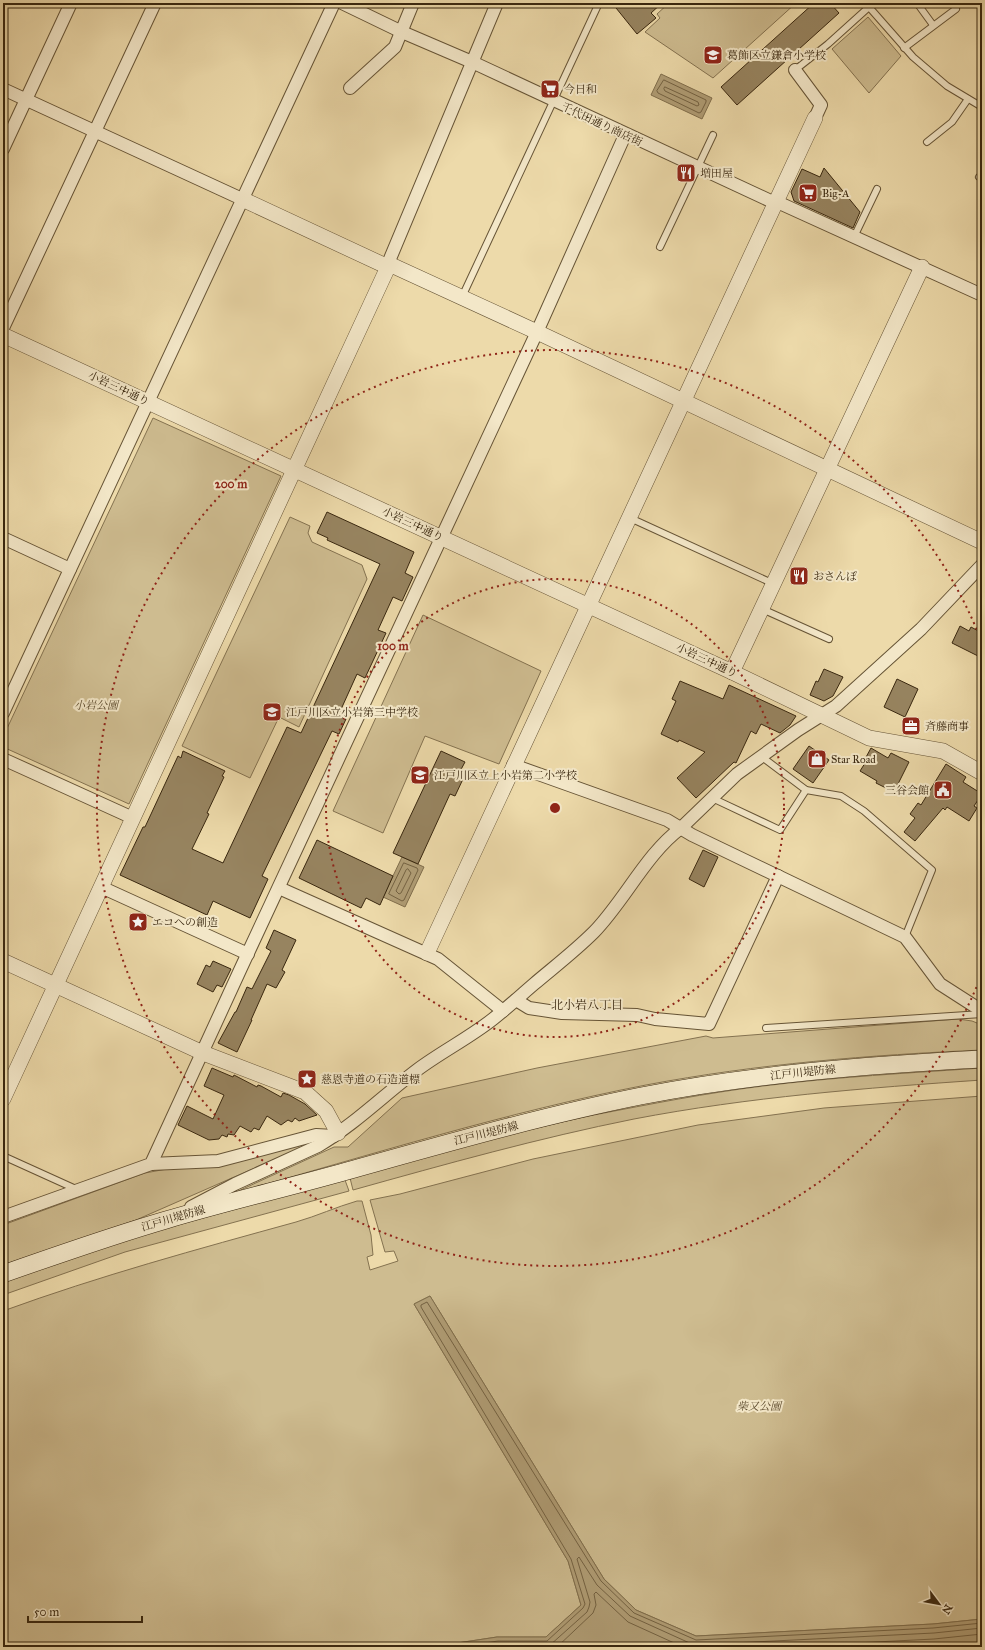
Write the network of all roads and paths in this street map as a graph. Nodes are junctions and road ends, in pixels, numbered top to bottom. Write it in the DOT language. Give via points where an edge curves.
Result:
graph roads {
  1 [pos="71,3"];
  2 [pos="154,3"];
  3 [pos="334,3"];
  4 [pos="342,3"];
  5 [pos="413,3"];
  6 [pos="497,3"];
  7 [pos="599,3"];
  8 [pos="917,3"];
  9 [pos="867,5"];
  10 [pos="956,9"];
  11 [pos="933,25"];
  12 [pos="402,32"];
  13 [pos="904,48"];
  14 [pos="472,62"];
  15 [pos="795,70"];
  16 [pos="350,88"];
  17 [pos="3,89"];
  18 [pos="968,99"];
  19 [pos="26,100"];
  20 [pos="553,101"];
  21 [pos="982,107"];
  22 [pos="815,118"];
  23 [pos="94,132"];
  24 [pos="625,135"];
  25 [pos="713,135"];
  26 [pos="927,142"];
  27 [pos="3,149"];
  28 [pos="698,168"];
  29 [pos="877,189"];
  30 [pos="242,199"];
  31 [pos="775,202"];
  32 [pos="854,236"];
  33 [pos="660,247"];
  34 [pos="387,266"];
  35 [pos="922,267"];
  36 [pos="982,295"];
  37 [pos="462,297"];
  38 [pos="3,328"];
  39 [pos="537,332"];
  40 [pos="3,335"];
  41 [pos="683,401"];
  42 [pos="147,402"];
  43 [pos="294,468"];
  44 [pos="828,469"];
  45 [pos="629,517"];
  46 [pos="980,535"];
  47 [pos="441,537"];
  48 [pos="3,538"];
  49 [pos="982,565"];
  50 [pos="70,569"];
  51 [pos="774,584"];
  52 [pos="588,605"];
  53 [pos="762,609"];
  54 [pos="829,640"];
  55 [pos="732,672"];
  56 [pos="3,713"];
  57 [pos="821,716"];
  58 [pos="762,757"];
  59 [pos="3,759"];
  60 [pos="513,765"];
  61 [pos="982,773"];
  62 [pos="806,790"];
  63 [pos="712,798"];
  64 [pos="133,818"];
  65 [pos="682,828"];
  66 [pos="778,876"];
  67 [pos="101,887"];
  68 [pos="279,888"];
  69 [pos="905,938"];
  70 [pos="427,953"];
  71 [pos="248,954"];
  72 [pos="3,961"];
  73 [pos="55,985"];
  74 [pos="516,1000"];
  75 [pos="503,1011"];
  76 [pos="982,1012"];
  77 [pos="766,1028"];
  78 [pos="203,1053"];
  79 [pos="982,1058"];
  80 [pos="3,1099"];
  81 [pos="336,1134"];
  82 [pos="3,1156"];
  83 [pos="151,1164"];
  84 [pos="78,1190"];
  85 [pos="3,1217"];
  86 [pos="167,1220"];
  87 [pos="3,1274"];
  1 -- 19 [label="street"];
  2 -- 23 [label="street"];
  3 -- 30 [label="street"];
  4 -- 12 [label="street, 千代田通り商店街"];
  5 -- 12 [label="street"];
  6 -- 14 [label="street"];
  7 -- 20 [label="lane"];
  8 -- 11 [label="lane"];
  9 -- 13 [label="lane"];
  9 -- 15 [label="lane" via="828,44"];
  10 -- 11 [label="lane"];
  11 -- 13 [label="lane"];
  12 -- 14 [label="street, 千代田通り商店街"];
  12 -- 16 [label="street" via="396,47"];
  13 -- 18 [label="lane" via="947,86"];
  14 -- 20 [label="street, 千代田通り商店街"];
  14 -- 34 [label="street"];
  15 -- 22 [label="street" via="821,105"];
  17 -- 19 [label="street"];
  18 -- 21 [label="lane"];
  18 -- 26 [label="lane" via="952,122"];
  19 -- 23 [label="street"];
  19 -- 27 [label="street"];
  20 -- 24 [label="street, 千代田通り商店街"];
  20 -- 37 [label="lane"];
  22 -- 31 [label="street"];
  23 -- 30 [label="street"];
  23 -- 38 [label="street"];
  24 -- 28 [label="street, 千代田通り商店街"];
  24 -- 39 [label="street"];
  25 -- 28 [label="lane"];
  28 -- 31 [label="street, 千代田通り商店街"];
  28 -- 33 [label="lane"];
  29 -- 32 [label="lane"];
  30 -- 34 [label="street"];
  30 -- 42 [label="street"];
  31 -- 32 [label="street, 千代田通り商店街"];
  31 -- 41 [label="street"];
  32 -- 35 [label="street, 千代田通り商店街"];
  34 -- 37 [label="street" via="389,264"];
  34 -- 43 [label="street"];
  35 -- 36 [label="street, 千代田通り商店街"];
  35 -- 44 [label="street"];
  37 -- 39 [label="street"];
  39 -- 41 [label="street"];
  39 -- 47 [label="street"];
  40 -- 42 [label="street, 小岩三中通り"];
  41 -- 44 [label="street"];
  41 -- 45 [label="street"];
  42 -- 43 [label="street, 小岩三中通り"];
  42 -- 50 [label="street"];
  43 -- 47 [label="street, 小岩三中通り"];
  43 -- 64 [label="street"];
  44 -- 46 [label="street"];
  44 -- 51 [label="street"];
  45 -- 51 [label="lane"];
  45 -- 52 [label="street"];
  47 -- 52 [label="street, 小岩三中通り"];
  47 -- 68 [label="street"];
  48 -- 50 [label="street"];
  49 -- 57 [label="street" via="897,652 836,706"];
  50 -- 56 [label="street"];
  51 -- 53 [label="street"];
  52 -- 55 [label="street, 小岩三中通り"];
  52 -- 60 [label="street"];
  53 -- 54 [label="lane"];
  53 -- 55 [label="street"];
  55 -- 57 [label="street, 小岩三中通り"];
  57 -- 58 [label="street"];
  57 -- 61 [label="street, 小岩三中通り" via="869,738 944,751"];
  58 -- 62 [label="lane"];
  58 -- 63 [label="street" via="738,774"];
  59 -- 64 [label="street"];
  60 -- 65 [label="street" via="620,802"];
  60 -- 70 [label="street"];
  62 -- 63 [label="lane" via="780,830"];
  62 -- 69 [label="lane" via="841,796 864,811 932,870"];
  63 -- 65 [label="street"];
  64 -- 67 [label="street"];
  65 -- 66 [label="street"];
  65 -- 74 [label="street" via="658,850 595,931"];
  66 -- 69 [label="street"];
  66 -- 74 [label="street" via="709,1024 637,1015 562,1013 529,1008"];
  67 -- 71 [label="street"];
  67 -- 73 [label="street"];
  68 -- 70 [label="street"];
  68 -- 71 [label="street"];
  69 -- 76 [label="street" via="940,984"];
  70 -- 75 [label="street"];
  71 -- 78 [label="street"];
  72 -- 73 [label="street"];
  73 -- 78 [label="street"];
  73 -- 80 [label="street"];
  74 -- 75 [label="street"];
  75 -- 81 [label="street" via="408,1077"];
  76 -- 77 [label="lane"];
  78 -- 81 [label="street" via="305,1092 326,1111"];
  78 -- 83 [label="street"];
  79 -- 86 [label="main road, 江戸川堤防線" via="879,1064 773,1075 642,1096 457,1140"];
  81 -- 83 [label="street" via="316,1135 218,1161"];
  81 -- 86 [label="street" via="318,1146 235,1184"];
  82 -- 84 [label="lane"];
  83 -- 84 [label="street"];
  84 -- 85 [label="street"];
  86 -- 87 [label="main road, 江戸川堤防線" via="112,1236"];
}
